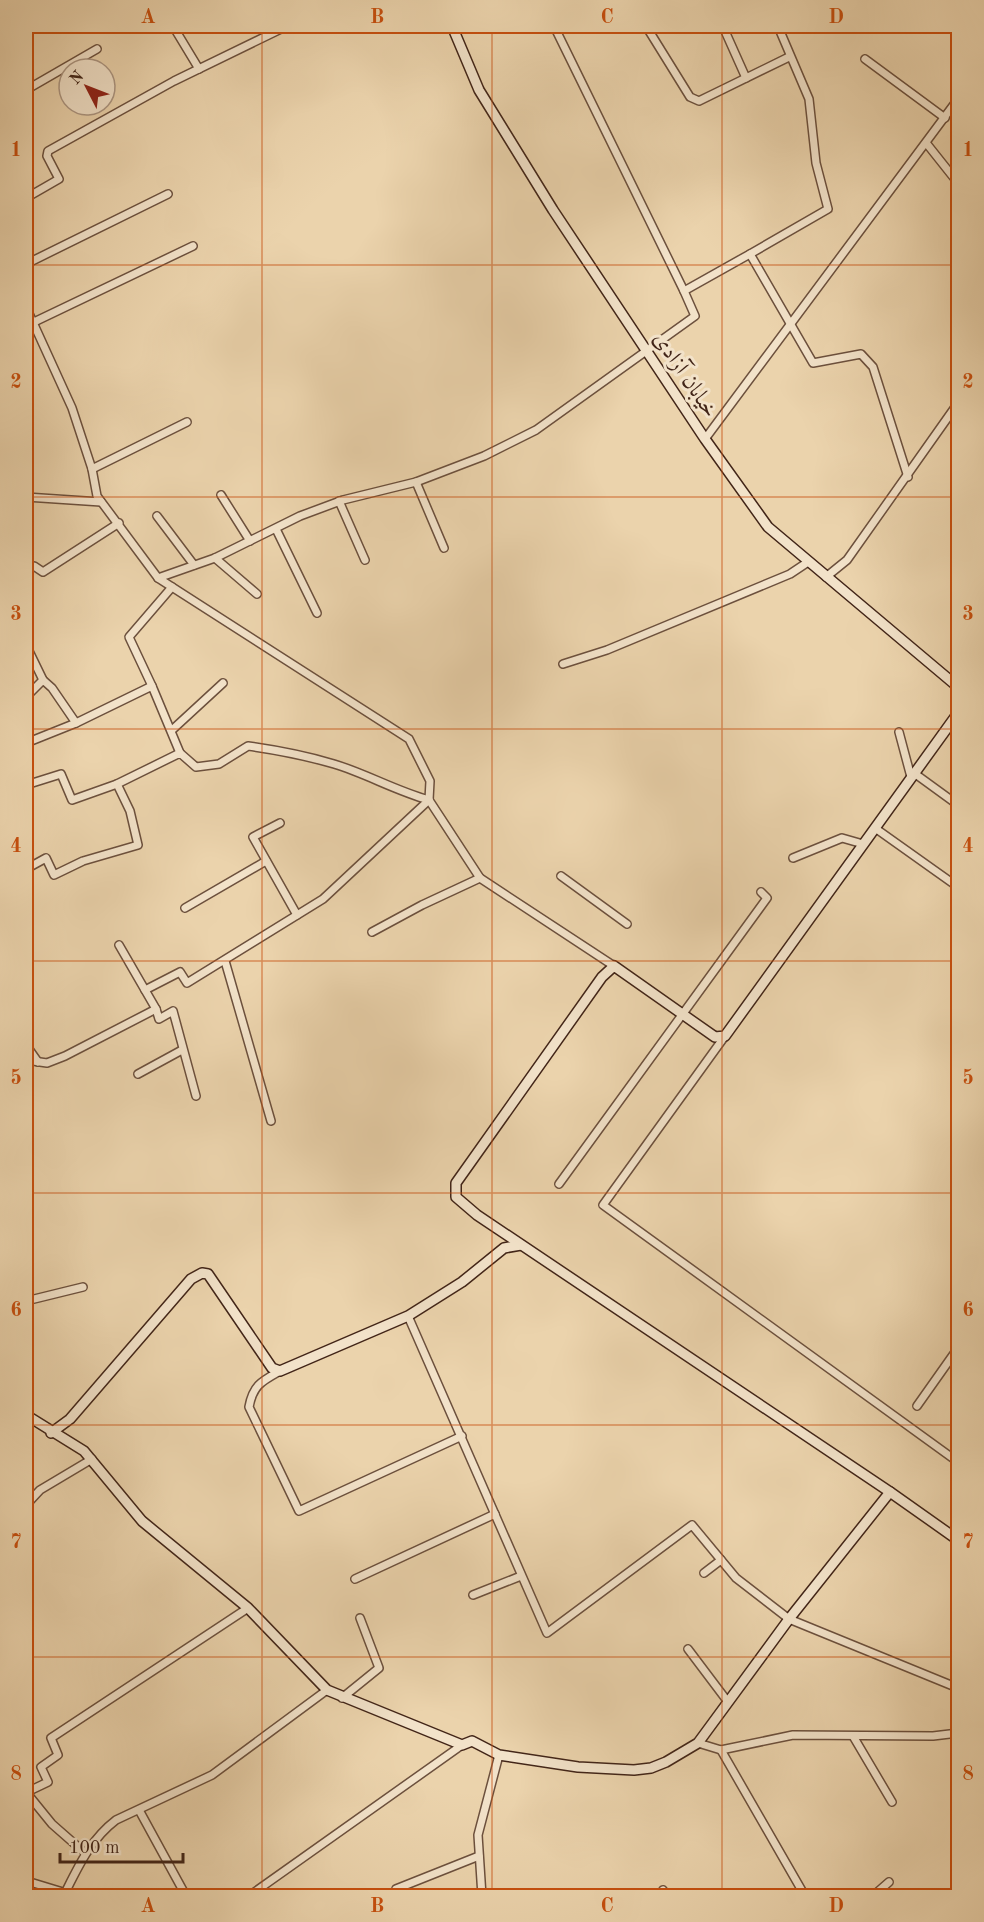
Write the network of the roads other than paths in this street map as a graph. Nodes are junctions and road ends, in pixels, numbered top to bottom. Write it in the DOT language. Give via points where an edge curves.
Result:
graph roads {
  1 [pos="173,26"];
  2 [pos="287,26"];
  3 [pos="452,26"];
  4 [pos="554,26"];
  5 [pos="646,26"];
  6 [pos="788,26"];
  7 [pos="725,31"];
  8 [pos="97,49"];
  9 [pos="789,57"];
  10 [pos="865,59"];
  11 [pos="199,69"];
  12 [pos="746,78"];
  13 [pos="26,90"];
  14 [pos="958,99"];
  15 [pos="945,118"];
  16 [pos="927,144"];
  17 [pos="958,183"];
  18 [pos="168,194"];
  19 [pos="26,198"];
  20 [pos="193,246"];
  21 [pos="750,254"];
  22 [pos="26,264"];
  23 [pos="684,291"];
  24 [pos="26,310"];
  25 [pos="32,323"];
  26 [pos="792,325"];
  27 [pos="647,352"];
  28 [pos="958,403"];
  29 [pos="187,422"];
  30 [pos="705,439"];
  31 [pos="92,469"];
  32 [pos="908,477"];
  33 [pos="416,482"];
  34 [pos="221,495"];
  35 [pos="26,497"];
  36 [pos="339,501"];
  37 [pos="101,502"];
  38 [pos="157,516"];
  39 [pos="118,523"];
  40 [pos="276,530"];
  41 [pos="250,541"];
  42 [pos="444,548"];
  43 [pos="215,558"];
  44 [pos="365,560"];
  45 [pos="808,562"];
  46 [pos="194,566"];
  47 [pos="26,572"];
  48 [pos="826,577"];
  49 [pos="158,578"];
  50 [pos="172,587"];
  51 [pos="257,594"];
  52 [pos="317,613"];
  53 [pos="26,645"];
  54 [pos="562,664"];
  55 [pos="43,680"];
  56 [pos="223,683"];
  57 [pos="152,686"];
  58 [pos="958,687"];
  59 [pos="26,697"];
  60 [pos="958,713"];
  61 [pos="76,723"];
  62 [pos="172,730"];
  63 [pos="899,732"];
  64 [pos="26,743"];
  65 [pos="180,753"];
  66 [pos="912,775"];
  67 [pos="117,784"];
  68 [pos="26,785"];
  69 [pos="429,800"];
  70 [pos="958,805"];
  71 [pos="280,823"];
  72 [pos="875,828"];
  73 [pos="863,844"];
  74 [pos="794,858"];
  75 [pos="266,861"];
  76 [pos="26,869"];
  77 [pos="561,876"];
  78 [pos="480,878"];
  79 [pos="958,887"];
  80 [pos="761,892"];
  81 [pos="185,908"];
  82 [pos="297,915"];
  83 [pos="627,924"];
  84 [pos="372,932"];
  85 [pos="119,945"];
  86 [pos="225,961"];
  87 [pos="614,966"];
  88 [pos="145,990"];
  89 [pos="156,1009"];
  90 [pos="684,1013"];
  91 [pos="725,1036"];
  92 [pos="26,1045"];
  93 [pos="182,1050"];
  94 [pos="26,1060"];
  95 [pos="38,1062"];
  96 [pos="138,1074"];
  97 [pos="196,1096"];
  98 [pos="271,1121"];
  99 [pos="559,1184"];
  100 [pos="502,1232"];
  101 [pos="522,1245"];
  102 [pos="504,1248"];
  103 [pos="83,1287"];
  104 [pos="26,1301"];
  105 [pos="408,1316"];
  106 [pos="958,1348"];
  107 [pos="280,1371"];
  108 [pos="917,1406"];
  109 [pos="26,1415"];
  110 [pos="70,1419"];
  111 [pos="51,1433"];
  112 [pos="462,1436"];
  113 [pos="76,1446"];
  114 [pos="92,1459"];
  115 [pos="958,1462"];
  116 [pos="890,1492"];
  117 [pos="26,1505"];
  118 [pos="495,1514"];
  119 [pos="958,1540"];
  120 [pos="721,1560"];
  121 [pos="704,1573"];
  122 [pos="521,1576"];
  123 [pos="355,1579"];
  124 [pos="473,1595"];
  125 [pos="248,1608"];
  126 [pos="360,1618"];
  127 [pos="789,1619"];
  128 [pos="688,1650"];
  129 [pos="958,1688"];
  130 [pos="327,1690"];
  131 [pos="342,1698"];
  132 [pos="728,1702"];
  133 [pos="958,1733"];
  134 [pos="853,1736"];
  135 [pos="698,1743"];
  136 [pos="462,1745"];
  137 [pos="721,1750"];
  138 [pos="499,1755"];
  139 [pos="26,1792"];
  140 [pos="892,1802"];
  141 [pos="139,1810"];
  142 [pos="86,1853"];
  143 [pos="479,1856"];
  144 [pos="889,1882"];
  145 [pos="396,1889"];
  146 [pos="26,1891"];
  147 [pos="65,1893"];
  148 [pos="76,1896"];
  149 [pos="186,1896"];
  150 [pos="249,1896"];
  151 [pos="482,1896"];
  152 [pos="805,1896"];
  153 [pos="873,1896"];
  1 -- 11 [label="street"];
  2 -- 11 [label="street"];
  3 -- 27 [label="street, خیابان آزادی" via="479,90"];
  4 -- 23 [label="street"];
  5 -- 12 [label="street" via="690,97 699,101"];
  6 -- 9 [label="street" via="780,31"];
  7 -- 12 [label="street"];
  8 -- 13 [label="street"];
  9 -- 12 [label="street"];
  9 -- 21 [label="street" via="808,99 816,163 828,209"];
  10 -- 15 [label="street"];
  11 -- 19 [label="street" via="48,151 59,179"];
  14 -- 15 [label="street"];
  15 -- 16 [label="street"];
  16 -- 17 [label="street"];
  16 -- 26 [label="street"];
  18 -- 22 [label="street"];
  20 -- 25 [label="street"];
  21 -- 23 [label="street"];
  21 -- 26 [label="street"];
  23 -- 27 [label="street" via="695,316"];
  24 -- 25 [label="street"];
  25 -- 31 [label="street" via="64,388"];
  26 -- 30 [label="street"];
  26 -- 32 [label="street" via="813,363 861,354 867,359 873,367"];
  27 -- 30 [label="street, خیابان آزادی"];
  27 -- 33 [label="street" via="536,430 454,469"];
  28 -- 32 [label="street"];
  29 -- 31 [label="street"];
  30 -- 45 [label="street, خیابان آزادی" via="768,527"];
  31 -- 37 [label="street"];
  32 -- 48 [label="street" via="847,560"];
  33 -- 36 [label="street"];
  33 -- 42 [label="street"];
  34 -- 41 [label="street"];
  35 -- 37 [label="street"];
  36 -- 40 [label="street"];
  36 -- 44 [label="street"];
  37 -- 39 [label="street"];
  38 -- 46 [label="street"];
  39 -- 47 [label="street" via="43,572 34,566"];
  39 -- 49 [label="street"];
  40 -- 41 [label="street"];
  40 -- 52 [label="street"];
  41 -- 43 [label="street"];
  43 -- 46 [label="street"];
  43 -- 51 [label="street"];
  45 -- 48 [label="street, خیابان آزادی"];
  45 -- 54 [label="street" via="790,574 607,650"];
  46 -- 49 [label="street"];
  48 -- 58 [label="street, خیابان آزادی"];
  49 -- 50 [label="street"];
  50 -- 57 [label="street" via="129,638"];
  50 -- 69 [label="street" via="409,739 430,781"];
  53 -- 55 [label="street"];
  55 -- 59 [label="street"];
  55 -- 61 [label="street"];
  56 -- 62 [label="street"];
  57 -- 61 [label="street"];
  57 -- 62 [label="street"];
  60 -- 66 [label="street"];
  61 -- 64 [label="street"];
  62 -- 65 [label="street"];
  63 -- 66 [label="street"];
  65 -- 67 [label="street"];
  65 -- 69 [label="street" via="196,767 219,764 248,746 276,750 336,764"];
  66 -- 70 [label="street"];
  66 -- 72 [label="street"];
  67 -- 68 [label="street" via="72,800 61,774"];
  67 -- 76 [label="street" via="130,811 138,845 83,861 54,876 46,858"];
  69 -- 78 [label="street"];
  69 -- 82 [label="street" via="323,899"];
  71 -- 75 [label="street" via="253,837"];
  72 -- 73 [label="street"];
  72 -- 79 [label="street"];
  73 -- 74 [label="street" via="842,838"];
  73 -- 91 [label="street"];
  75 -- 81 [label="street"];
  75 -- 82 [label="street"];
  77 -- 83 [label="street"];
  78 -- 84 [label="street"];
  78 -- 87 [label="street"];
  80 -- 90 [label="street" via="767,898"];
  82 -- 86 [label="street"];
  85 -- 88 [label="street"];
  86 -- 88 [label="street" via="187,983 180,972"];
  86 -- 98 [label="street"];
  87 -- 90 [label="street"];
  87 -- 100 [label="street" via="456,1183 456,1197"];
  88 -- 89 [label="street"];
  89 -- 93 [label="street" via="159,1019 173,1011"];
  89 -- 95 [label="street" via="65,1056"];
  90 -- 91 [label="street" via="715,1037"];
  90 -- 99 [label="street"];
  91 -- 115 [label="street" via="603,1205"];
  92 -- 95 [label="street"];
  93 -- 96 [label="street"];
  93 -- 97 [label="street"];
  94 -- 95 [label="street"];
  100 -- 101 [label="street"];
  100 -- 102 [label="street"];
  101 -- 102 [label="street"];
  101 -- 116 [label="street"];
  102 -- 105 [label="street" via="462,1282"];
  103 -- 104 [label="street"];
  105 -- 107 [label="street"];
  105 -- 112 [label="street"];
  106 -- 108 [label="street"];
  107 -- 110 [label="street" via="272,1368 208,1274 202,1273 191,1279"];
  107 -- 112 [label="street" via="252,1392 249,1407 299,1511"];
  109 -- 111 [label="street"];
  110 -- 111 [label="street"];
  110 -- 113 [label="street" via="68,1428"];
  111 -- 113 [label="street"];
  112 -- 118 [label="street"];
  113 -- 114 [label="street"];
  114 -- 117 [label="street" via="40,1490"];
  114 -- 125 [label="street" via="142,1521"];
  116 -- 119 [label="street"];
  116 -- 127 [label="street"];
  118 -- 122 [label="street"];
  118 -- 123 [label="street"];
  120 -- 121 [label="street"];
  120 -- 122 [label="street" via="692,1525 547,1633"];
  120 -- 127 [label="street" via="736,1578"];
  122 -- 124 [label="street"];
  125 -- 130 [label="street"];
  125 -- 139 [label="street" via="51,1738 58,1755 41,1767 48,1782"];
  126 -- 131 [label="street" via="379,1668"];
  127 -- 129 [label="street"];
  127 -- 132 [label="street"];
  128 -- 132 [label="street"];
  130 -- 131 [label="street"];
  130 -- 141 [label="street" via="212,1775"];
  131 -- 136 [label="street"];
  132 -- 135 [label="street"];
  133 -- 134 [label="street"];
  134 -- 137 [label="street" via="793,1735"];
  134 -- 140 [label="street"];
  135 -- 137 [label="street"];
  135 -- 138 [label="street" via="666,1762 634,1770 578,1767"];
  136 -- 138 [label="street" via="472,1741"];
  136 -- 150 [label="street"];
  137 -- 152 [label="street"];
  138 -- 143 [label="street" via="478,1835"];
  139 -- 142 [label="street" via="52,1824"];
  141 -- 142 [label="street" via="105,1829"];
  141 -- 149 [label="street"];
  142 -- 147 [label="street"];
  143 -- 145 [label="street"];
  143 -- 151 [label="street"];
  144 -- 153 [label="street"];
  146 -- 147 [label="street" via="30,1882"];
  147 -- 148 [label="street"];
}
